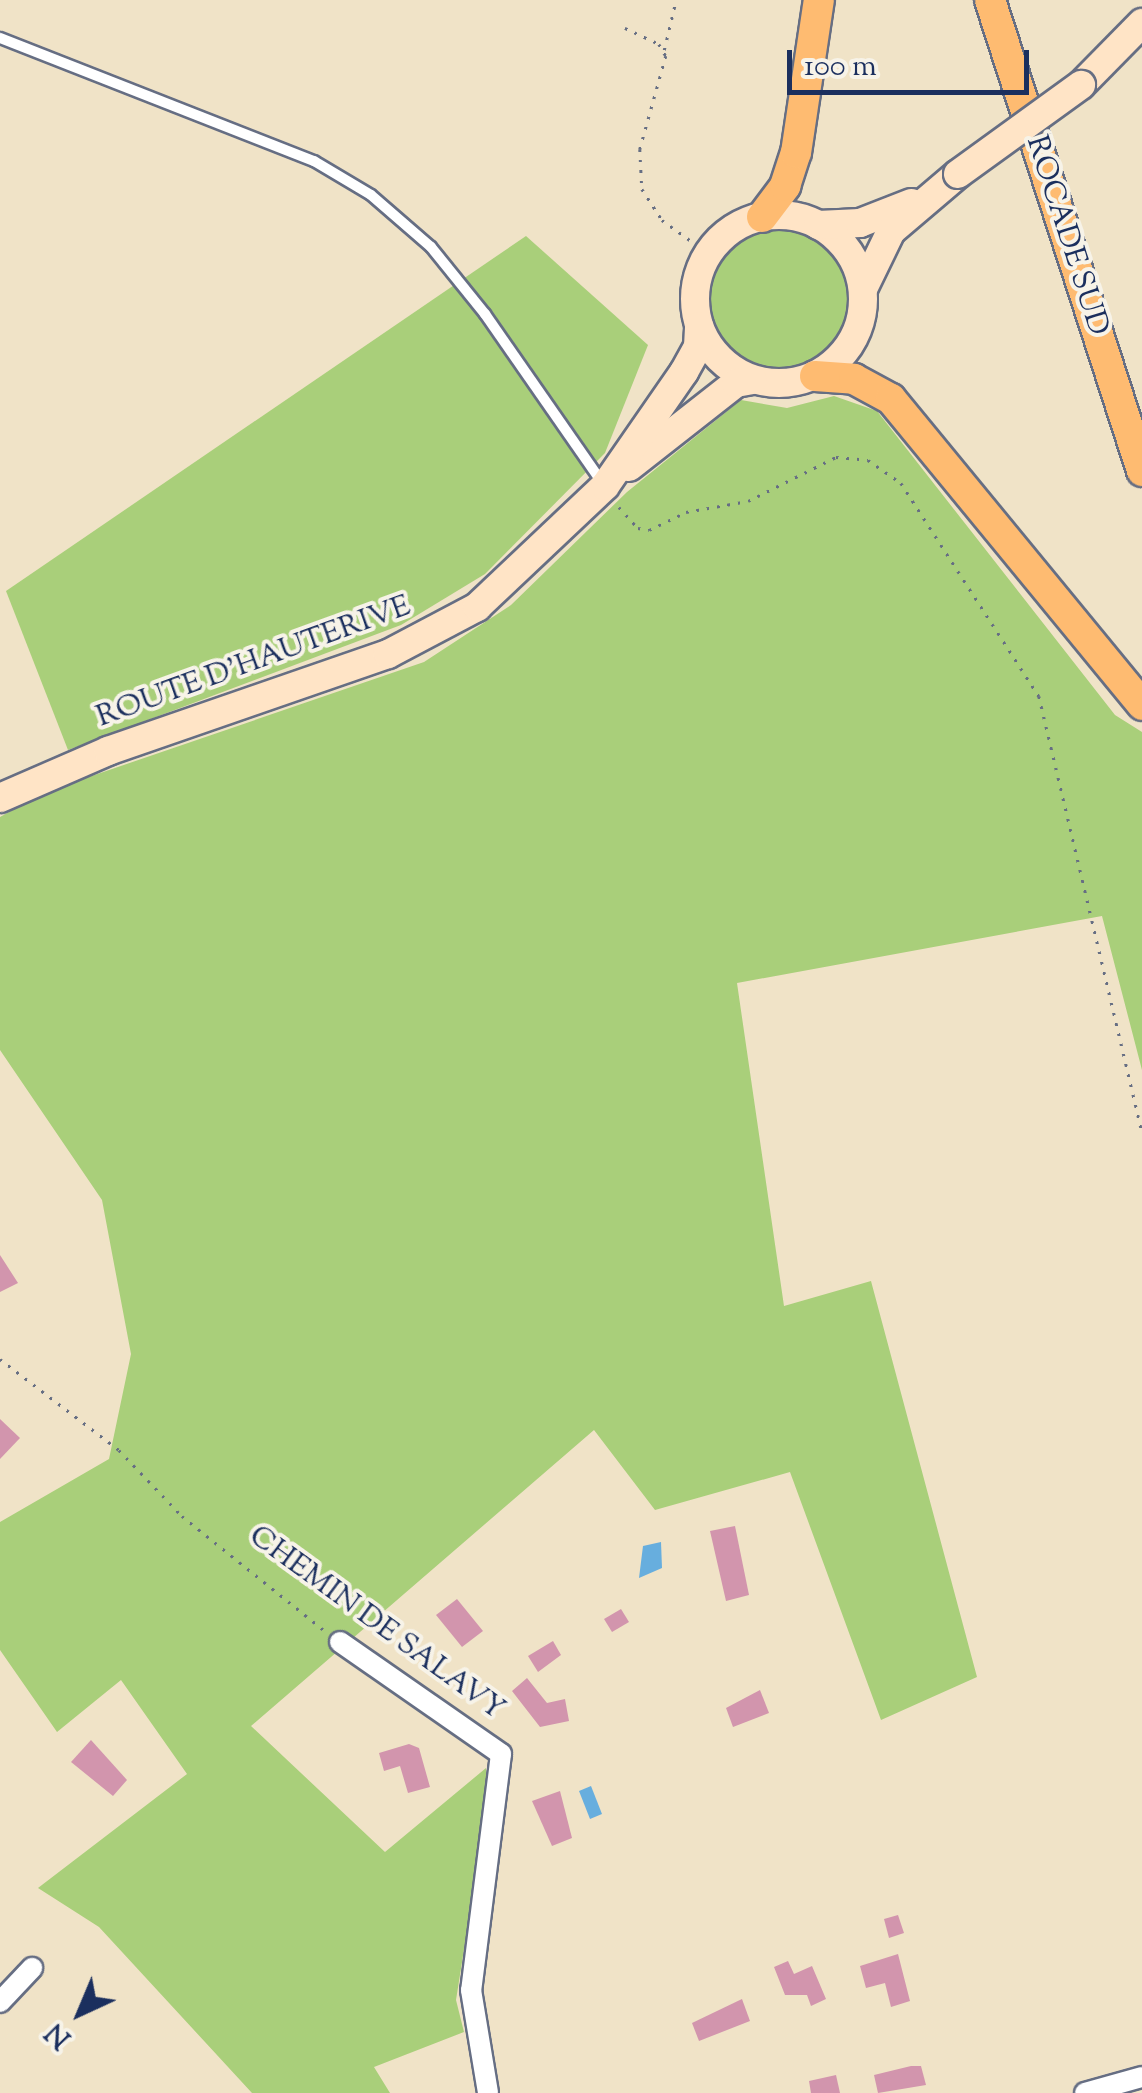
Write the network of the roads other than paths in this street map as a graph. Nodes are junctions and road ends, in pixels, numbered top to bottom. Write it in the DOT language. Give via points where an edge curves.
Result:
graph roads {
  1 [pos="820,0"];
  2 [pos="990,0"];
  3 [pos="1142,23"];
  4 [pos="0,38"];
  5 [pos="1142,41"];
  6 [pos="1081,84"];
  7 [pos="926,196"];
  8 [pos="762,217"];
  9 [pos="818,225"];
  10 [pos="863,289"];
  11 [pos="700,326"];
  12 [pos="815,376"];
  13 [pos="753,380"];
  14 [pos="1142,472"];
  15 [pos="604,486"];
  16 [pos="1142,706"];
  17 [pos="0,798"];
  18 [pos="340,1642"];
  19 [pos="32,1968"];
  20 [pos="0,2002"];
  21 [pos="1142,2077"];
  22 [pos="488,2093"];
  23 [pos="1086,2093"];
  1 -- 8 [label="main road" via="796,153 785,186"];
  2 -- 14 [label="main road, ROCADE SUD"];
  3 -- 6 [label="street"];
  4 -- 15 [label="lane" via="314,161 372,195 430,247 463,288"];
  5 -- 6 [label="street"];
  6 -- 7 [label="street, bridge"];
  7 -- 9 [label="street" via="860,223"];
  7 -- 10 [label="street" via="885,239"];
  8 -- 9 [label="street"];
  8 -- 11 [label="street, ROUTE D'HAUTERIVE" via="741,224 708,253 696,289"];
  9 -- 10 [label="street" via="840,241"];
  10 -- 12 [label="street" via="852,340"];
  11 -- 13 [label="street" via="730,368"];
  11 -- 15 [label="street, ROUTE D'HAUTERIVE" via="698,347 684,372"];
  12 -- 13 [label="street, ROUTE D'HAUTERIVE"];
  12 -- 16 [label="main road" via="854,379 891,399"];
  13 -- 15 [label="street, ROUTE D'HAUTERIVE" via="718,396"];
  15 -- 17 [label="street, ROUTE D'HAUTERIVE" via="499,590 430,635 64,768"];
  18 -- 22 [label="street, CHEMIN DE SALAVY" via="501,1754 470,1990"];
  19 -- 20 [label="street"];
  21 -- 23 [label="street"];
}
